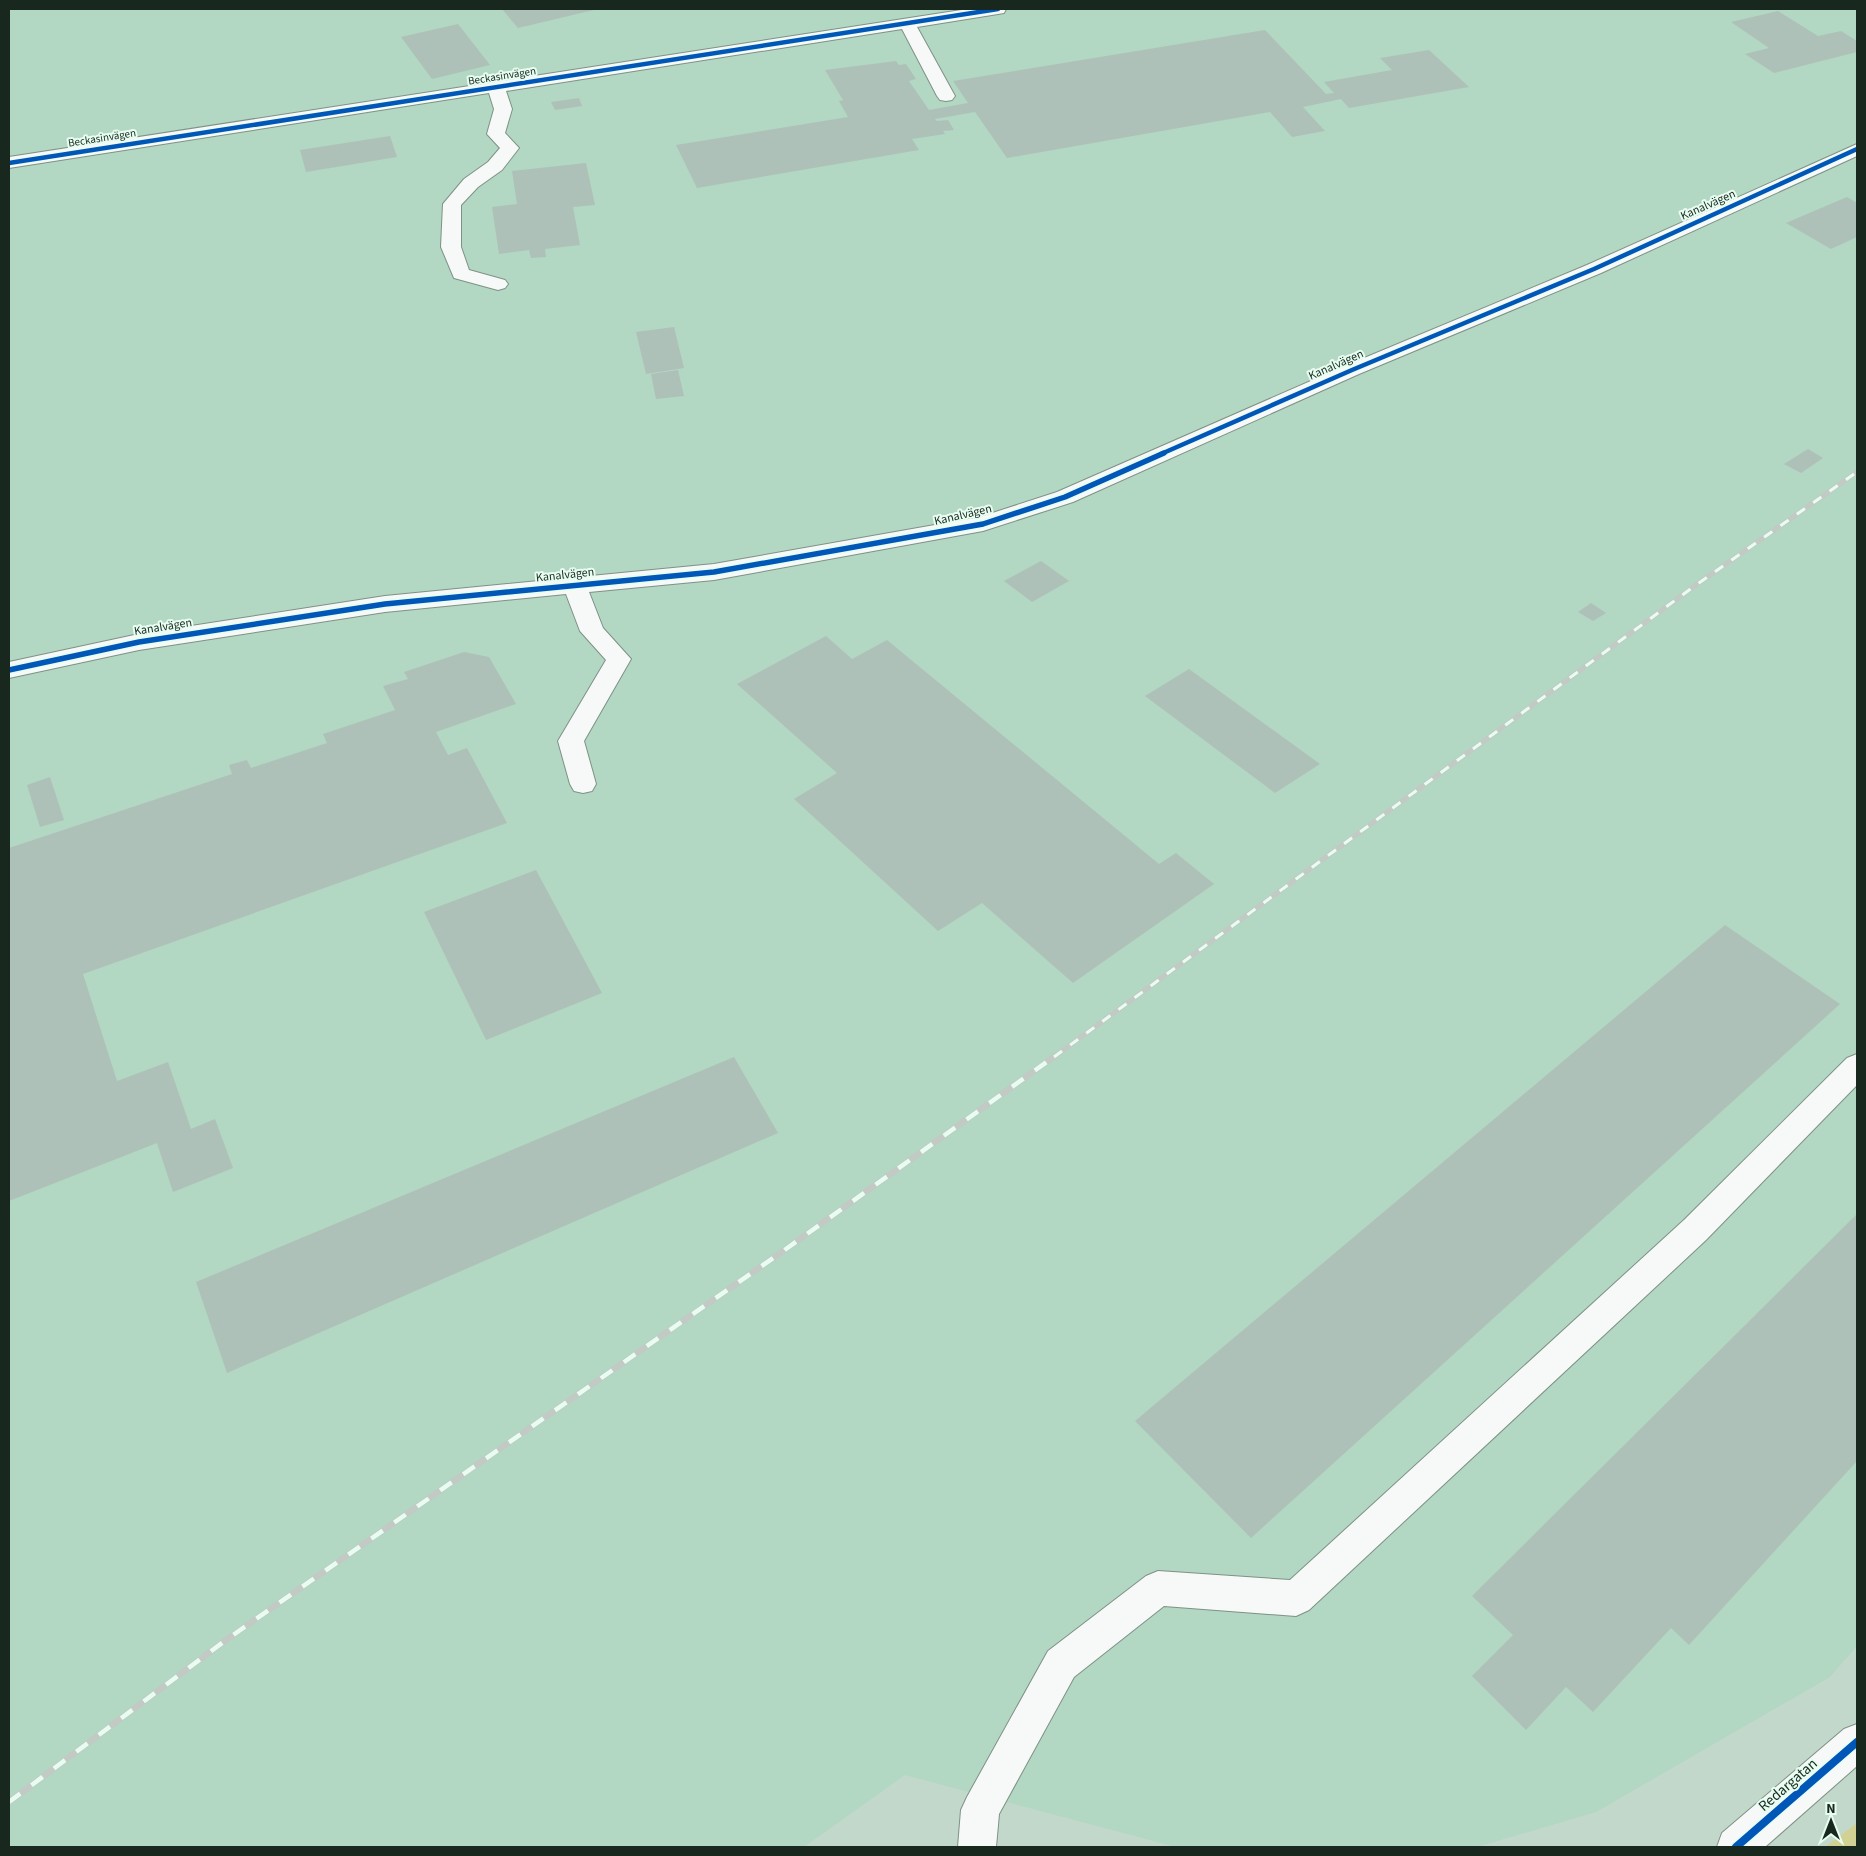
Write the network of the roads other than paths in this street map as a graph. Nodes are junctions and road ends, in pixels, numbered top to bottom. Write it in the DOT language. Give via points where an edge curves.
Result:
graph roads {
  1 [pos="998,9"];
  2 [pos="907,23"];
  3 [pos="496,87"];
  4 [pos="946,96"];
  5 [pos="1857,150"];
  6 [pos="9,163"];
  7 [pos="498,284"];
  8 [pos="575,586"];
  9 [pos="9,670"];
  10 [pos="583,784"];
  11 [pos="1857,1066"];
  12 [pos="1857,1742"];
  13 [pos="977,1847"];
  14 [pos="1736,1847"];
  1 -- 2 [label="street, Beckasinvägen"];
  2 -- 3 [label="street, Beckasinvägen"];
  2 -- 4 [label="street"];
  3 -- 6 [label="street, Beckasinvägen"];
  3 -- 7 [label="street" via="503,109 496,134 510,148 495,166 471,183 452,204 451,247 461,274"];
  5 -- 8 [label="street, Kanalvägen" via="1594,269 1352,370 1065,497 983,524 874,545 714,572"];
  8 -- 9 [label="street, Kanalvägen" via="385,604 139,642"];
  8 -- 10 [label="street" via="592,631 619,659 571,741"];
  11 -- 13 [label="street" via="1695,1230 1296,1598 1158,1588 1061,1664 980,1810"];
  12 -- 14 [label="street, Redargatan"];
}
